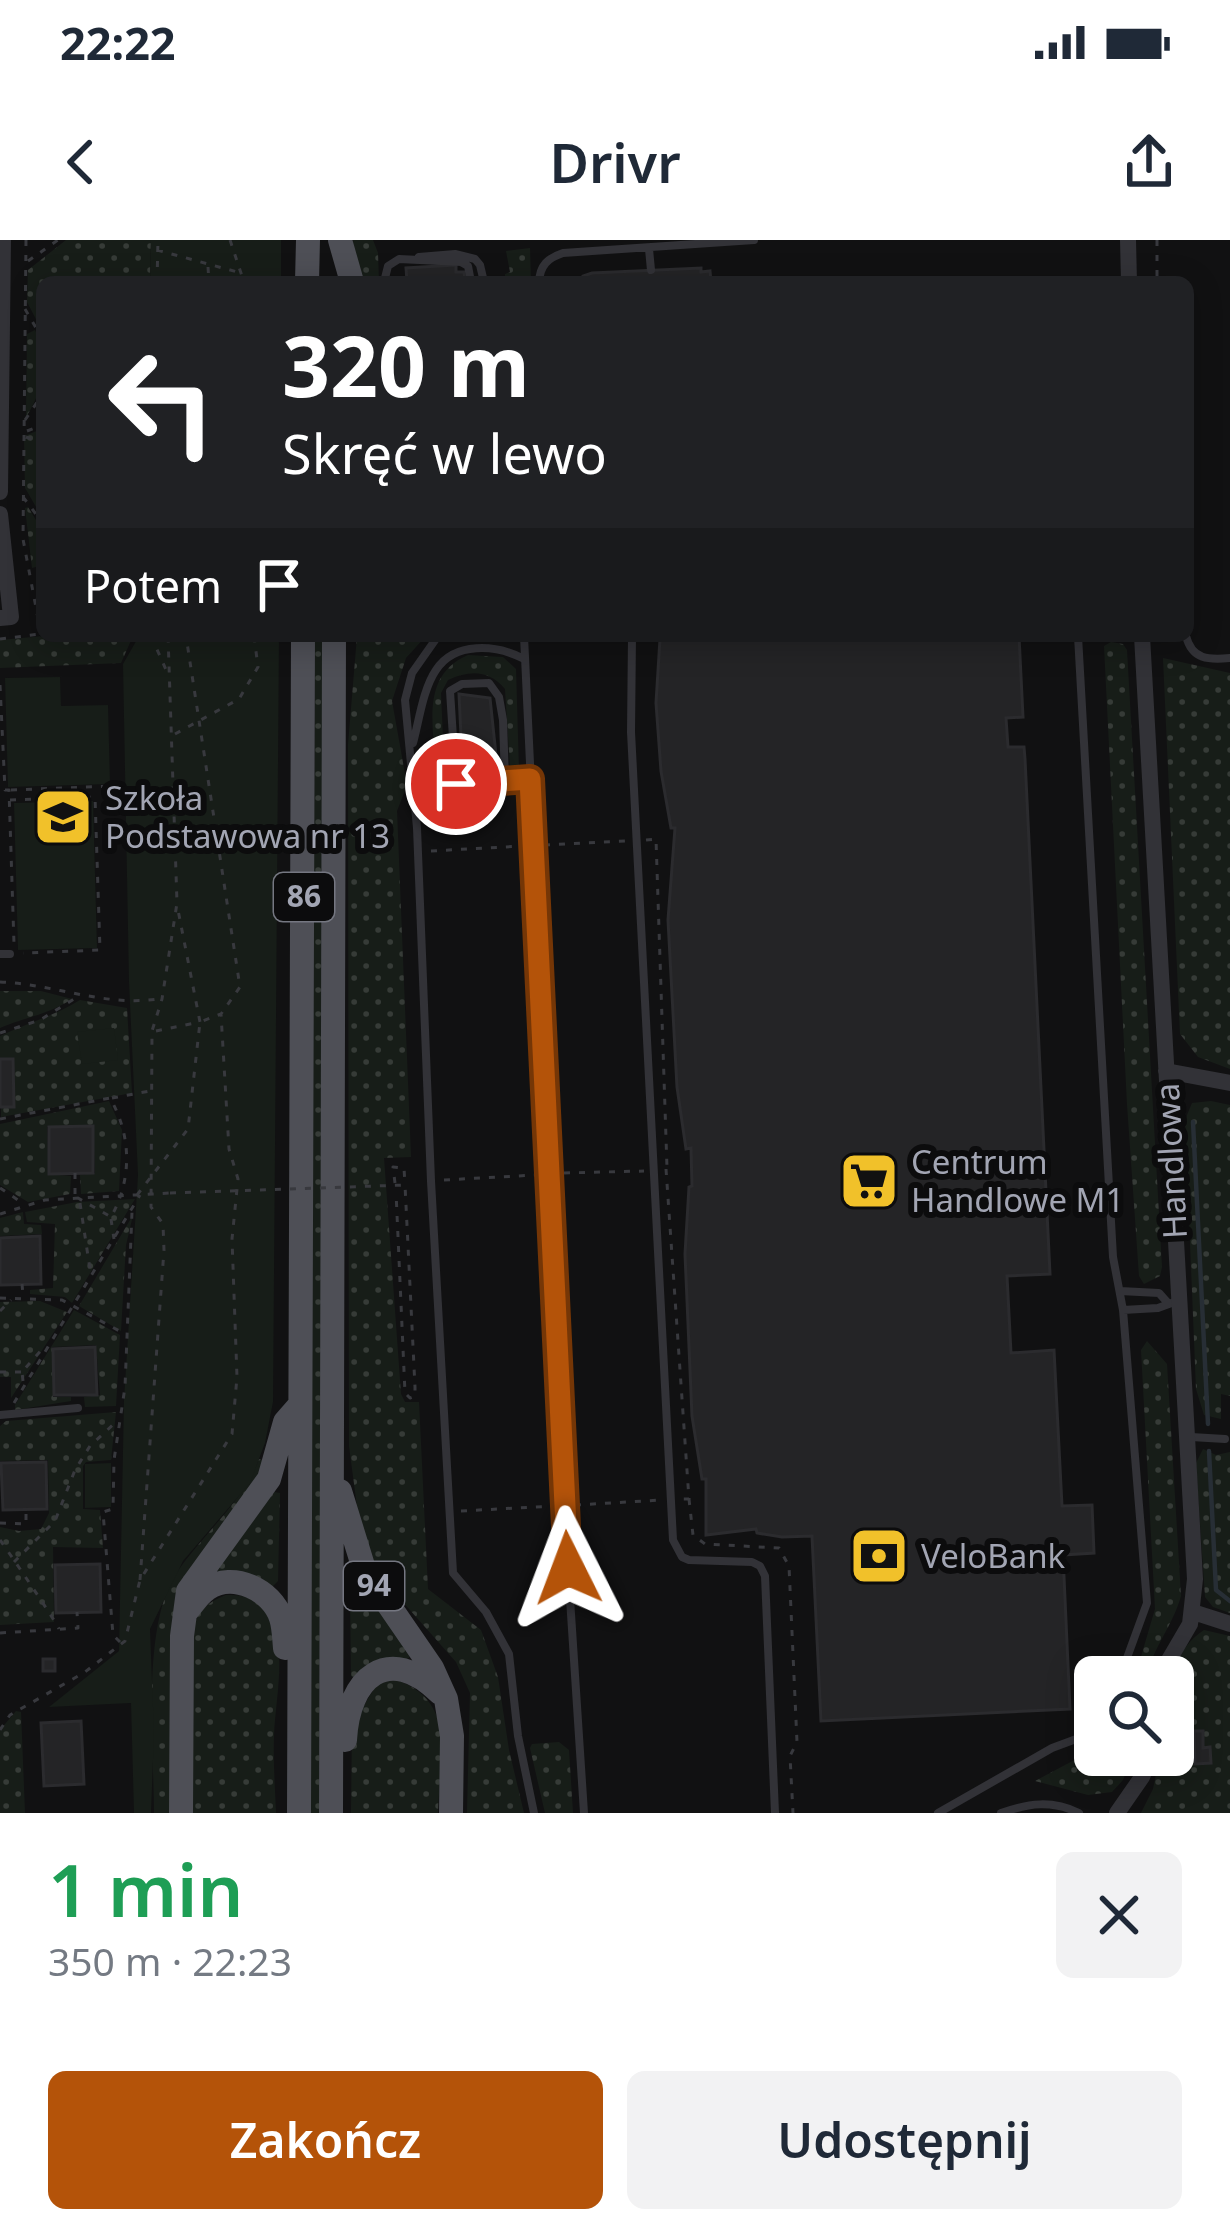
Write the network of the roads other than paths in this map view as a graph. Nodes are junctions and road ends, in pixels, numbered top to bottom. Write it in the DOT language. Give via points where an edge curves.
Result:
graph roads {
  1 [pos="3,240"];
  2 [pos="308,240"];
  3 [pos="338,240"];
  4 [pos="754,240"];
  5 [pos="1128,240"];
  6 [pos="649,249"];
  7 [pos="403,259"];
  8 [pos="651,270"];
  9 [pos="307,276"];
  10 [pos="335,276"];
  11 [pos="350,276"];
  12 [pos="386,276"];
  13 [pos="471,276"];
  14 [pos="482,276"];
  15 [pos="540,276"];
  16 [pos="1129,276"];
  17 [pos="1,346"];
  18 [pos="0,492"];
  19 [pos="0,514"];
  20 [pos="0,617"];
  21 [pos="303,642"];
  22 [pos="334,642"];
  23 [pos="349,642"];
  24 [pos="434,642"];
  25 [pos="524,642"];
  26 [pos="632,642"];
  27 [pos="1078,642"];
  28 [pos="1142,642"];
  29 [pos="1189,642"];
  30 [pos="523,658"];
  31 [pos="1230,658"];
  32 [pos="334,743"];
  33 [pos="412,747"];
  34 [pos="530,779"];
  35 [pos="505,780"];
  36 [pos="456,784"];
  37 [pos="414,787"];
  38 [pos="1166,1071"];
  39 [pos="1230,1083"];
  40 [pos="1120,1291"];
  41 [pos="1173,1302"];
  42 [pos="1123,1310"];
  43 [pos="301,1403"];
  44 [pos="78,1408"];
  45 [pos="0,1415"];
  46 [pos="1187,1438"];
  47 [pos="1225,1439"];
  48 [pos="331,1460"];
  49 [pos="1193,1612"];
  50 [pos="185,1613"];
  51 [pos="1230,1624"];
  52 [pos="1128,1656"];
  53 [pos="1170,1656"];
  54 [pos="297,1678"];
  55 [pos="446,1700"];
  56 [pos="1074,1740"];
  57 [pos="1143,1776"];
  58 [pos="331,1786"];
  59 [pos="181,1813"];
  60 [pos="299,1813"];
  61 [pos="331,1813"];
  62 [pos="452,1813"];
  63 [pos="534,1813"];
  64 [pos="584,1813"];
  65 [pos="775,1813"];
  66 [pos="938,1813"];
  67 [pos="1000,1813"];
  68 [pos="1079,1813"];
  69 [pos="1117,1813"];
  1 -- 17 [label="street"];
  2 -- 9 [label="main road"];
  3 -- 10 [label="main road"];
  3 -- 11 [label="main road"];
  4 -- 6 [label="lane"];
  5 -- 16 [label="street"];
  6 -- 8 [label="lane"];
  6 -- 15 [label="lane" via="563,253 550,257"];
  7 -- 12 [label="lane" via="390,263"];
  7 -- 13 [label="lane" via="461,262"];
  7 -- 14 [label="lane" via="467,256"];
  17 -- 18 [label="street"];
  19 -- 20 [label="street" via="11,616"];
  21 -- 43 [label="main road, 86"];
  22 -- 32 [label="main road, 86"];
  23 -- 32 [label="main road" via="346,715"];
  24 -- 33 [label="lane" via="405,700"];
  25 -- 30 [label="lane"];
  26 -- 65 [label="lane" via="673,1540 682,1557 752,1562 765,1576"];
  27 -- 40 [label="lane"];
  28 -- 38 [label="street, Handlowa"];
  29 -- 31 [label="lane" via="1208,660"];
  30 -- 33 [label="lane" via="482,647 436,668"];
  30 -- 34 [label="lane"];
  32 -- 48 [label="main road, 86"];
  33 -- 37 [label="lane"];
  34 -- 35 [label="lane"];
  34 -- 64 [label="lane"];
  35 -- 36 [label="lane"];
  35 -- 36 [label="lane" via="499,697 477,682 450,691"];
  36 -- 37 [label="lane"];
  37 -- 63 [label="lane" via="453,1573 509,1654"];
  38 -- 39 [label="street"];
  38 -- 41 [label="street, Handlowa"];
  40 -- 41 [label="lane"];
  40 -- 42 [label="lane"];
  41 -- 42 [label="lane"];
  41 -- 46 [label="street, Handlowa"];
  42 -- 52 [label="lane" via="1147,1603"];
  43 -- 50 [label="main road" via="285,1422 268,1479 191,1582"];
  43 -- 54 [label="main road, 86"];
  44 -- 45 [label="lane"];
  46 -- 47 [label="lane"];
  46 -- 49 [label="street, Handlowa"];
  48 -- 55 [label="main road, 94" via="364,1569"];
  48 -- 58 [label="main road, 86"];
  49 -- 51 [label="street"];
  49 -- 53 [label="street, Handlowa"];
  50 -- 54 [label="main road" via="217,1584 264,1593 281,1618"];
  50 -- 59 [label="main road"];
  54 -- 60 [label="main road, 86"];
  55 -- 58 [label="main road" via="407,1670 370,1677 351,1700 344,1764"];
  55 -- 62 [label="main road, 94"];
  56 -- 66 [label="lane"];
  57 -- 69 [label="street"];
  58 -- 61 [label="main road, 86"];
  67 -- 68 [label="lane" via="1042,1803"];
}
